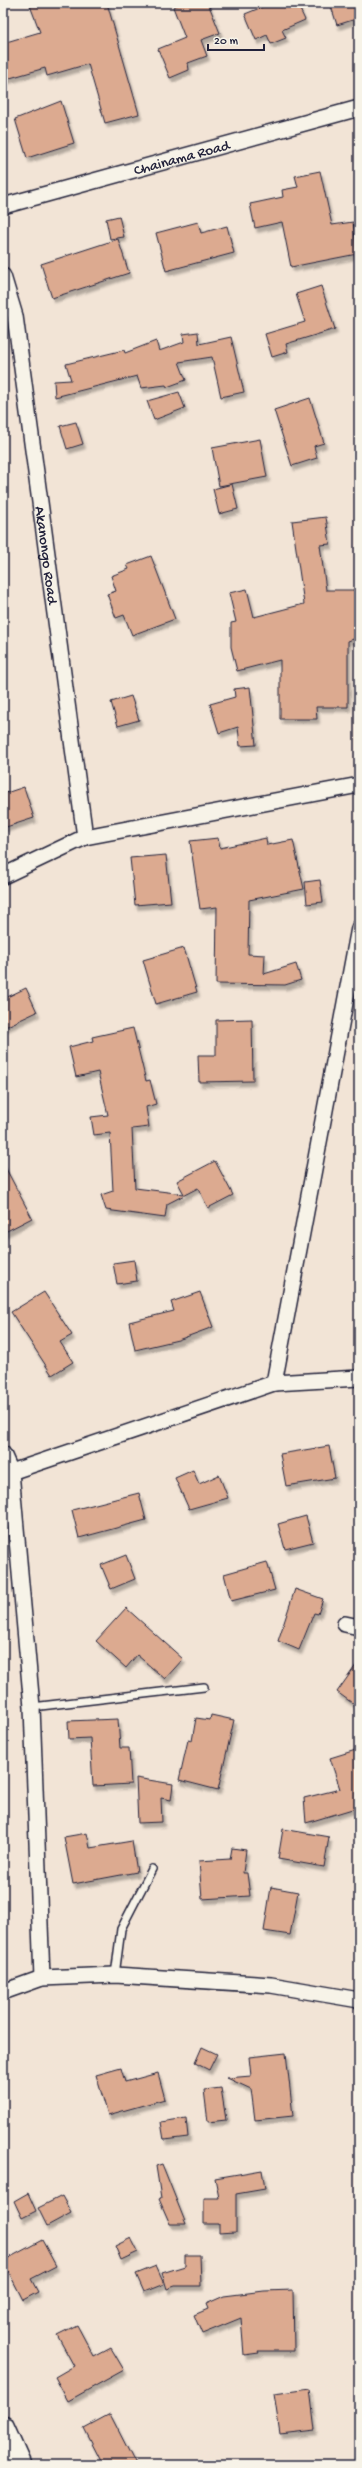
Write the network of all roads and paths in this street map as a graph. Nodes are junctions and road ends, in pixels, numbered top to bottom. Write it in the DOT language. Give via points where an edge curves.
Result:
graph roads {
  1 [pos="359,108"];
  2 [pos="3,206"];
  3 [pos="3,276"];
  4 [pos="359,785"];
  5 [pos="85,836"];
  6 [pos="3,876"];
  7 [pos="359,928"];
  8 [pos="359,1378"];
  9 [pos="274,1383"];
  10 [pos="3,1454"];
  11 [pos="11,1472"];
  12 [pos="204,1688"];
  13 [pos="32,1707"];
  14 [pos="152,1869"];
  15 [pos="114,1974"];
  16 [pos="42,1978"];
  17 [pos="3,1992"];
  18 [pos="359,2000"];
  19 [pos="3,2427"];
  20 [pos="20,2465"];
  1 -- 2 [label="street, Chainama Road"];
  3 -- 5 [label="street, Akanongo Road" via="15,316"];
  4 -- 5 [label="street"];
  5 -- 6 [label="street"];
  7 -- 9 [label="street"];
  8 -- 9 [label="street"];
  9 -- 11 [label="street"];
  10 -- 11 [label="street"];
  11 -- 13 [label="street"];
  12 -- 13 [label="lane"];
  13 -- 16 [label="street"];
  14 -- 15 [label="lane" via="121,1930"];
  15 -- 16 [label="street"];
  15 -- 18 [label="street" via="271,1986"];
  16 -- 17 [label="street"];
  19 -- 20 [label="main road"];
}
